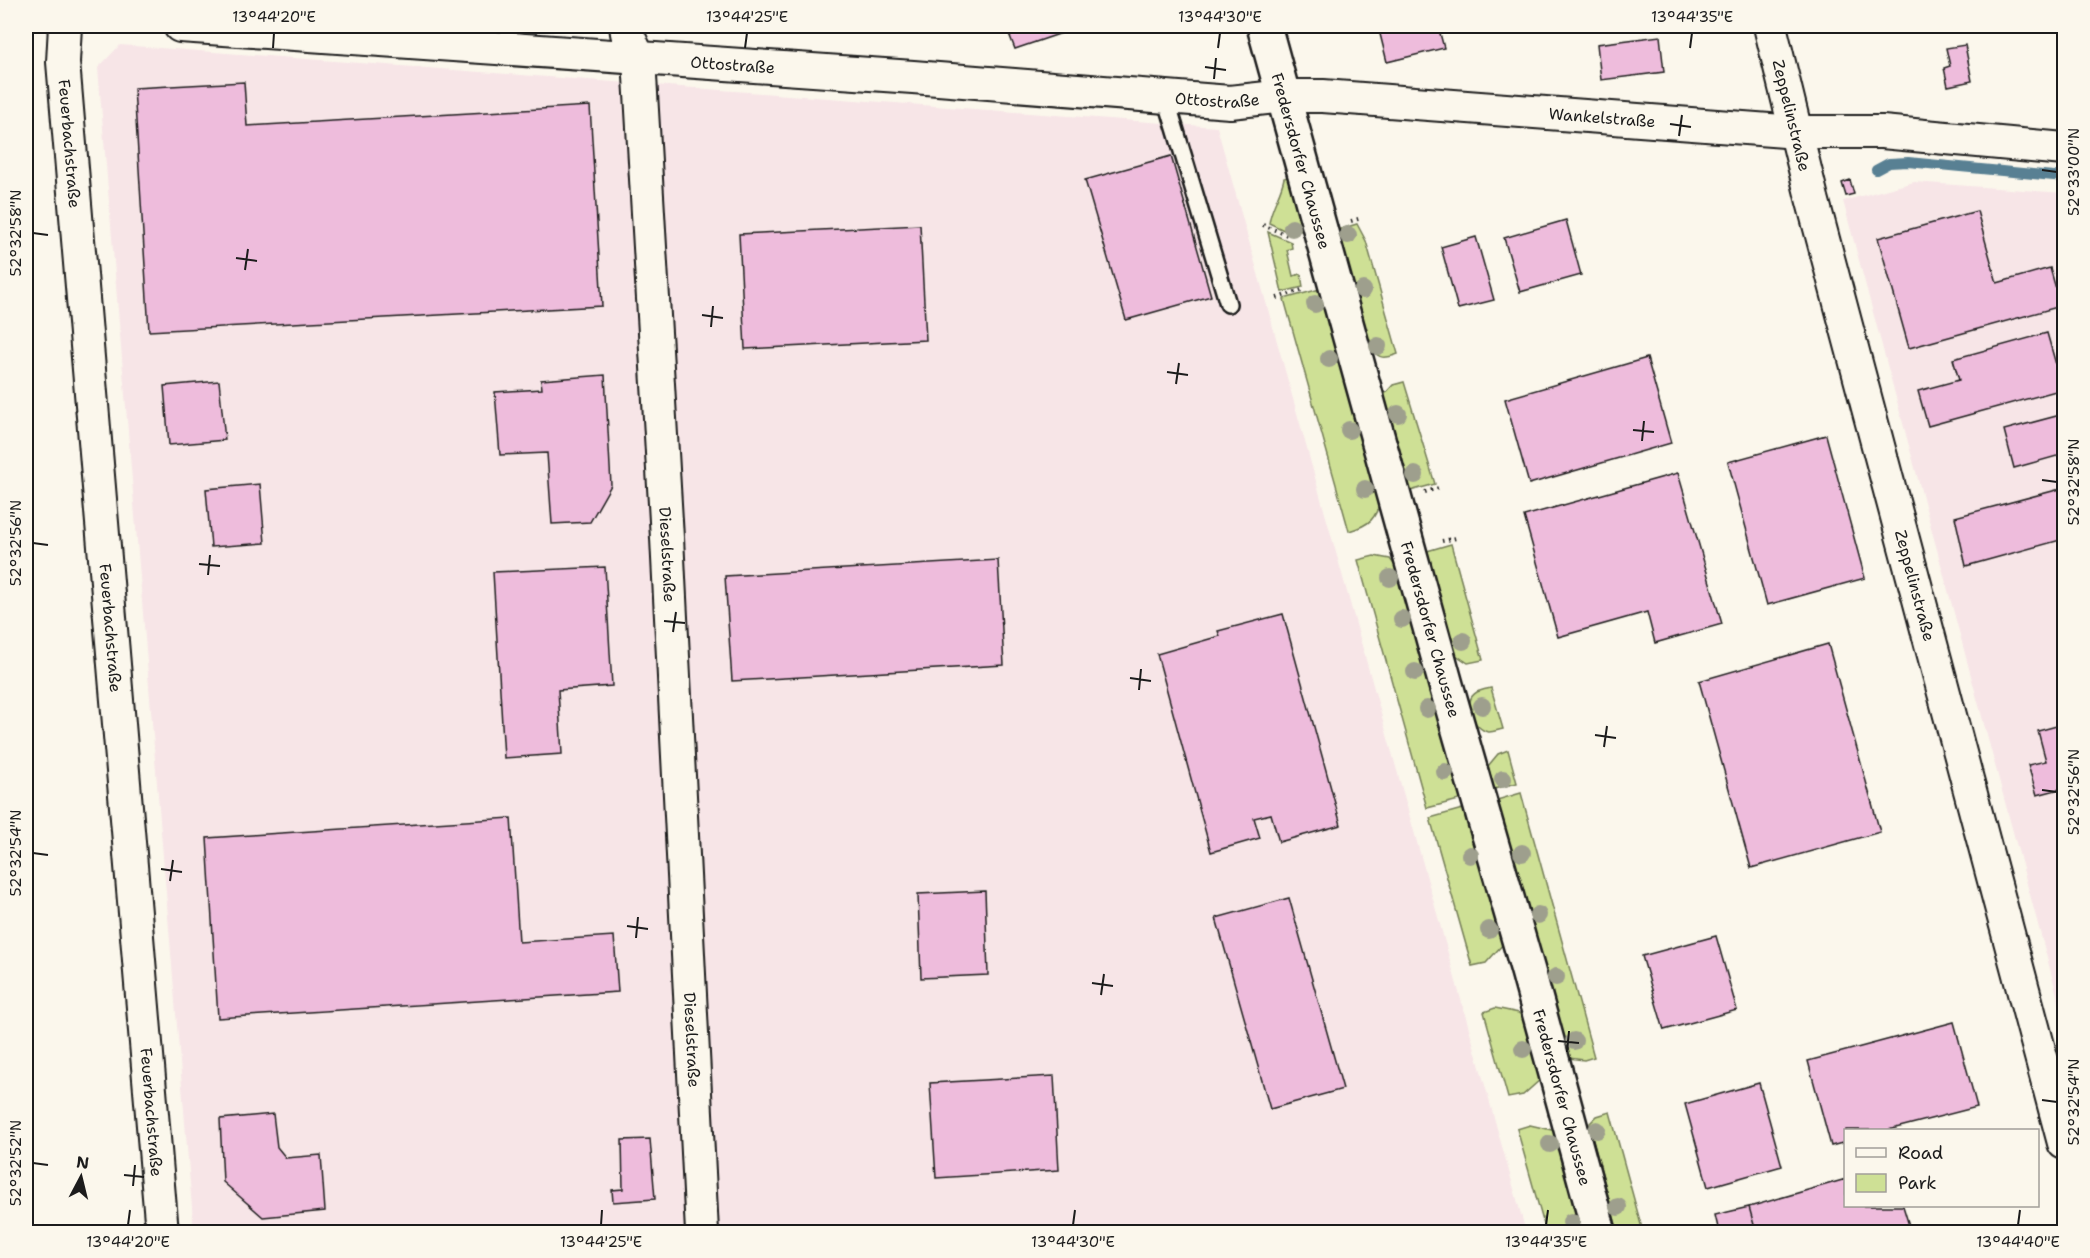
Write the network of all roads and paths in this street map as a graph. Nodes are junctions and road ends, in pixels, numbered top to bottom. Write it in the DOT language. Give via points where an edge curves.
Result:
graph roads {
  1 [pos="65,26"];
  2 [pos="180,26"];
  3 [pos="626,26"];
  4 [pos="1264,26"];
  5 [pos="1770,26"];
  6 [pos="639,59"];
  7 [pos="1284,96"];
  8 [pos="1166,98"];
  9 [pos="1797,132"];
  10 [pos="2064,149"];
  11 [pos="1228,304"];
  12 [pos="2064,1143"];
  13 [pos="162,1233"];
  14 [pos="702,1233"];
  15 [pos="1599,1233"];
  1 -- 13 [label="street, Feuerbachstraße" via="63,62"];
  2 -- 6 [label="street, Ottostraße"];
  3 -- 6 [label="street, Dieselstraße"];
  4 -- 7 [label="main road, Fredersdorfer Chaussee"];
  5 -- 9 [label="street, Zeppelinstraße"];
  6 -- 8 [label="street, Ottostraße"];
  6 -- 14 [label="street, Dieselstraße"];
  7 -- 8 [label="street, Ottostraße" via="1230,102"];
  7 -- 9 [label="street, Wankelstraße"];
  7 -- 15 [label="main road, Fredersdorfer Chaussee"];
  8 -- 11 [label="lane"];
  9 -- 10 [label="street, Wankelstraße" via="1882,132"];
  9 -- 12 [label="street, Zeppelinstraße"];
}
